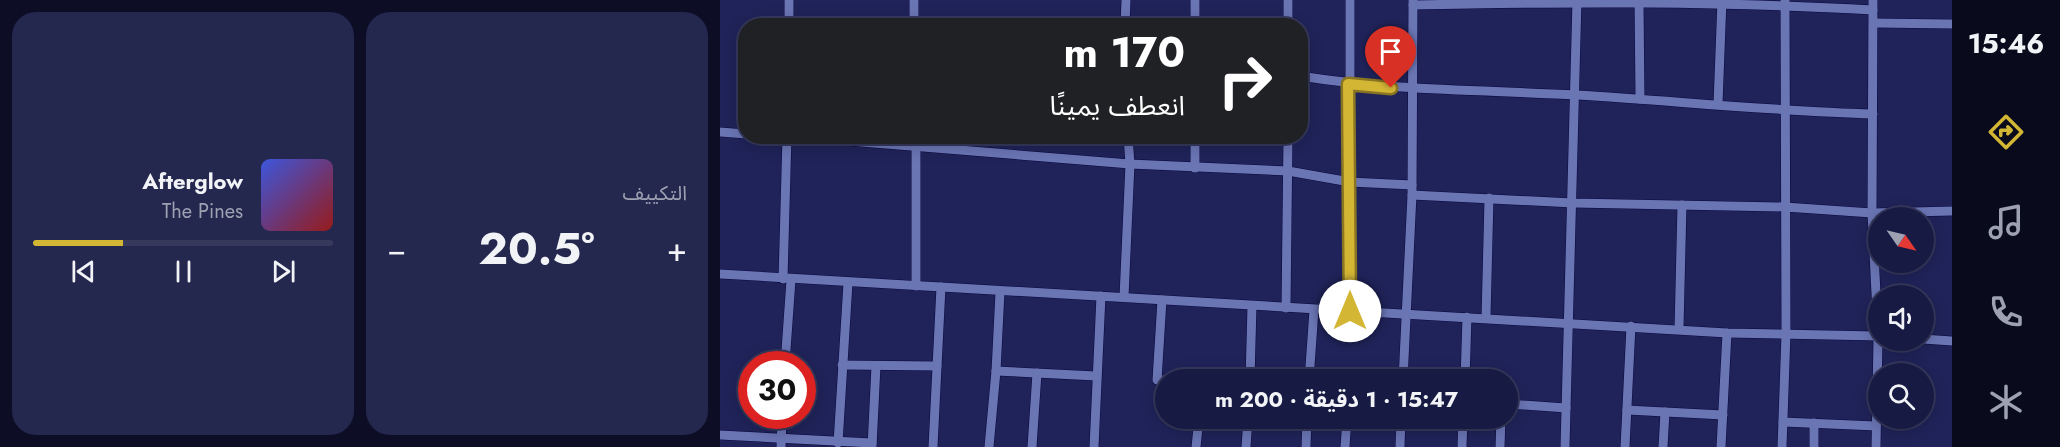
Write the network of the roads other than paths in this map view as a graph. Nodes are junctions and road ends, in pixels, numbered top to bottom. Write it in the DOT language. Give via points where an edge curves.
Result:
graph roads {
  1 [pos="789,0"];
  2 [pos="914,0"];
  3 [pos="1126,0"];
  4 [pos="1195,0"];
  5 [pos="1288,0"];
  6 [pos="1350,0"];
  7 [pos="1577,1"];
  8 [pos="1639,1"];
  9 [pos="1722,1"];
  10 [pos="1413,2"];
  11 [pos="1785,2"];
  12 [pos="1873,5"];
  13 [pos="789,18"];
  14 [pos="914,18"];
  15 [pos="1125,18"];
  16 [pos="1195,18"];
  17 [pos="1288,18"];
  18 [pos="1874,23"];
  19 [pos="1952,24"];
  20 [pos="1308,77"];
  21 [pos="1348,84"];
  22 [pos="1413,90"];
  23 [pos="1575,95"];
  24 [pos="1640,99"];
  25 [pos="1718,104"];
  26 [pos="1786,111"];
  27 [pos="1873,114"];
  28 [pos="720,132"];
  29 [pos="738,133"];
  30 [pos="788,144"];
  31 [pos="873,144"];
  32 [pos="916,144"];
  33 [pos="1129,144"];
  34 [pos="1195,144"];
  35 [pos="1288,144"];
  36 [pos="916,148"];
  37 [pos="1130,164"];
  38 [pos="1195,168"];
  39 [pos="1288,171"];
  40 [pos="1350,182"];
  41 [pos="1412,190"];
  42 [pos="1489,198"];
  43 [pos="1573,203"];
  44 [pos="1682,205"];
  45 [pos="1785,207"];
  46 [pos="1872,207"];
  47 [pos="1934,211"];
  48 [pos="1952,211"];
  49 [pos="1868,213"];
  50 [pos="720,274"];
  51 [pos="787,279"];
  52 [pos="848,283"];
  53 [pos="916,286"];
  54 [pos="941,287"];
  55 [pos="1000,292"];
  56 [pos="1101,296"];
  57 [pos="1124,297"];
  58 [pos="1162,300"];
  59 [pos="1252,306"];
  60 [pos="1286,308"];
  61 [pos="1314,310"];
  62 [pos="1350,311"];
  63 [pos="1407,315"];
  64 [pos="1467,317"];
  65 [pos="1486,318"];
  66 [pos="1570,324"];
  67 [pos="1631,326"];
  68 [pos="1678,329"];
  69 [pos="1727,333"];
  70 [pos="1786,334"];
  71 [pos="1868,337"];
  72 [pos="1934,340"];
  73 [pos="1952,341"];
  74 [pos="785,351"];
  75 [pos="842,365"];
  76 [pos="876,366"];
  77 [pos="937,366"];
  78 [pos="1158,369"];
  79 [pos="1250,369"];
  80 [pos="1310,369"];
  81 [pos="1404,369"];
  82 [pos="1465,369"];
  83 [pos="996,371"];
  84 [pos="1037,373"];
  85 [pos="1096,376"];
  86 [pos="1518,405"];
  87 [pos="1566,408"];
  88 [pos="1627,410"];
  89 [pos="1665,412"];
  90 [pos="1722,415"];
  91 [pos="1783,422"];
  92 [pos="1814,423"];
  93 [pos="1868,426"];
  94 [pos="1198,429"];
  95 [pos="1247,429"];
  96 [pos="1307,429"];
  97 [pos="1346,429"];
  98 [pos="1401,429"];
  99 [pos="1463,429"];
  100 [pos="1501,429"];
  101 [pos="1876,429"];
  102 [pos="720,435"];
  103 [pos="781,442"];
  104 [pos="838,443"];
  105 [pos="872,445"];
  106 [pos="933,447"];
  107 [pos="989,447"];
  108 [pos="1032,447"];
  109 [pos="1094,447"];
  110 [pos="1196,447"];
  111 [pos="1246,447"];
  112 [pos="1306,447"];
  113 [pos="1345,447"];
  114 [pos="1400,447"];
  115 [pos="1462,447"];
  116 [pos="1500,447"];
  117 [pos="1565,447"];
  118 [pos="1625,447"];
  119 [pos="1663,447"];
  120 [pos="1721,447"];
  121 [pos="1782,447"];
  122 [pos="1814,447"];
  123 [pos="1876,447"];
  1 -- 13 [label="street"];
  2 -- 14 [label="street"];
  3 -- 15 [label="street"];
  4 -- 16 [label="street"];
  5 -- 17 [label="street"];
  6 -- 21 [label="street"];
  7 -- 8 [label="street"];
  7 -- 10 [label="street"];
  7 -- 23 [label="street"];
  8 -- 9 [label="street"];
  8 -- 24 [label="street"];
  9 -- 11 [label="street"];
  9 -- 25 [label="street"];
  10 -- 22 [label="street"];
  11 -- 12 [label="street"];
  11 -- 26 [label="street"];
  12 -- 18 [label="street"];
  18 -- 19 [label="street"];
  18 -- 27 [label="street"];
  20 -- 21 [label="street"];
  21 -- 22 [label="street"];
  21 -- 40 [label="street"];
  22 -- 23 [label="street"];
  22 -- 41 [label="street"];
  23 -- 24 [label="street"];
  23 -- 43 [label="street"];
  24 -- 25 [label="street"];
  25 -- 26 [label="street"];
  26 -- 27 [label="street"];
  26 -- 45 [label="street"];
  27 -- 46 [label="street"];
  28 -- 29 [label="street"];
  30 -- 51 [label="street"];
  31 -- 36 [label="street"];
  32 -- 36 [label="street"];
  33 -- 37 [label="street"];
  34 -- 38 [label="street"];
  35 -- 39 [label="street"];
  36 -- 37 [label="street"];
  36 -- 53 [label="street"];
  37 -- 38 [label="street"];
  37 -- 57 [label="street"];
  38 -- 39 [label="street"];
  39 -- 40 [label="street"];
  39 -- 60 [label="street"];
  40 -- 41 [label="street"];
  40 -- 62 [label="street"];
  41 -- 42 [label="street"];
  41 -- 63 [label="street"];
  42 -- 43 [label="street"];
  42 -- 65 [label="street"];
  43 -- 44 [label="street"];
  43 -- 66 [label="street"];
  44 -- 45 [label="street"];
  44 -- 68 [label="street"];
  45 -- 49 [label="street"];
  45 -- 70 [label="street"];
  47 -- 48 [label="street"];
  50 -- 51 [label="street"];
  51 -- 52 [label="street"];
  51 -- 74 [label="street"];
  52 -- 53 [label="street"];
  52 -- 75 [label="street"];
  53 -- 54 [label="street"];
  54 -- 55 [label="street"];
  54 -- 77 [label="street"];
  55 -- 56 [label="street"];
  55 -- 83 [label="street"];
  56 -- 57 [label="street"];
  56 -- 85 [label="street"];
  57 -- 58 [label="street"];
  58 -- 59 [label="street"];
  58 -- 78 [label="street"];
  59 -- 60 [label="street"];
  59 -- 79 [label="street"];
  60 -- 61 [label="street"];
  61 -- 62 [label="street"];
  61 -- 80 [label="street"];
  62 -- 63 [label="street"];
  63 -- 64 [label="street"];
  63 -- 81 [label="street"];
  64 -- 65 [label="street"];
  64 -- 82 [label="street"];
  65 -- 66 [label="street"];
  66 -- 67 [label="street"];
  66 -- 87 [label="street"];
  67 -- 68 [label="street"];
  67 -- 88 [label="street"];
  68 -- 69 [label="street"];
  69 -- 70 [label="street"];
  69 -- 90 [label="street"];
  70 -- 71 [label="street"];
  70 -- 91 [label="street"];
  72 -- 73 [label="street"];
  75 -- 76 [label="street"];
  75 -- 104 [label="street"];
  76 -- 77 [label="street"];
  76 -- 105 [label="street"];
  77 -- 106 [label="street"];
  83 -- 84 [label="street"];
  83 -- 107 [label="street"];
  84 -- 85 [label="street"];
  84 -- 108 [label="street"];
  85 -- 109 [label="street"];
  86 -- 87 [label="street"];
  87 -- 117 [label="street"];
  88 -- 89 [label="street"];
  88 -- 118 [label="street"];
  89 -- 90 [label="street"];
  89 -- 119 [label="street"];
  90 -- 120 [label="street"];
  91 -- 92 [label="street"];
  91 -- 121 [label="street"];
  92 -- 93 [label="street"];
  92 -- 122 [label="street"];
  94 -- 110 [label="street"];
  95 -- 111 [label="street"];
  96 -- 112 [label="street"];
  97 -- 113 [label="street"];
  98 -- 114 [label="street"];
  99 -- 115 [label="street"];
  100 -- 116 [label="street"];
  101 -- 123 [label="street"];
  102 -- 103 [label="street"];
  103 -- 104 [label="street"];
  104 -- 105 [label="street"];
}
